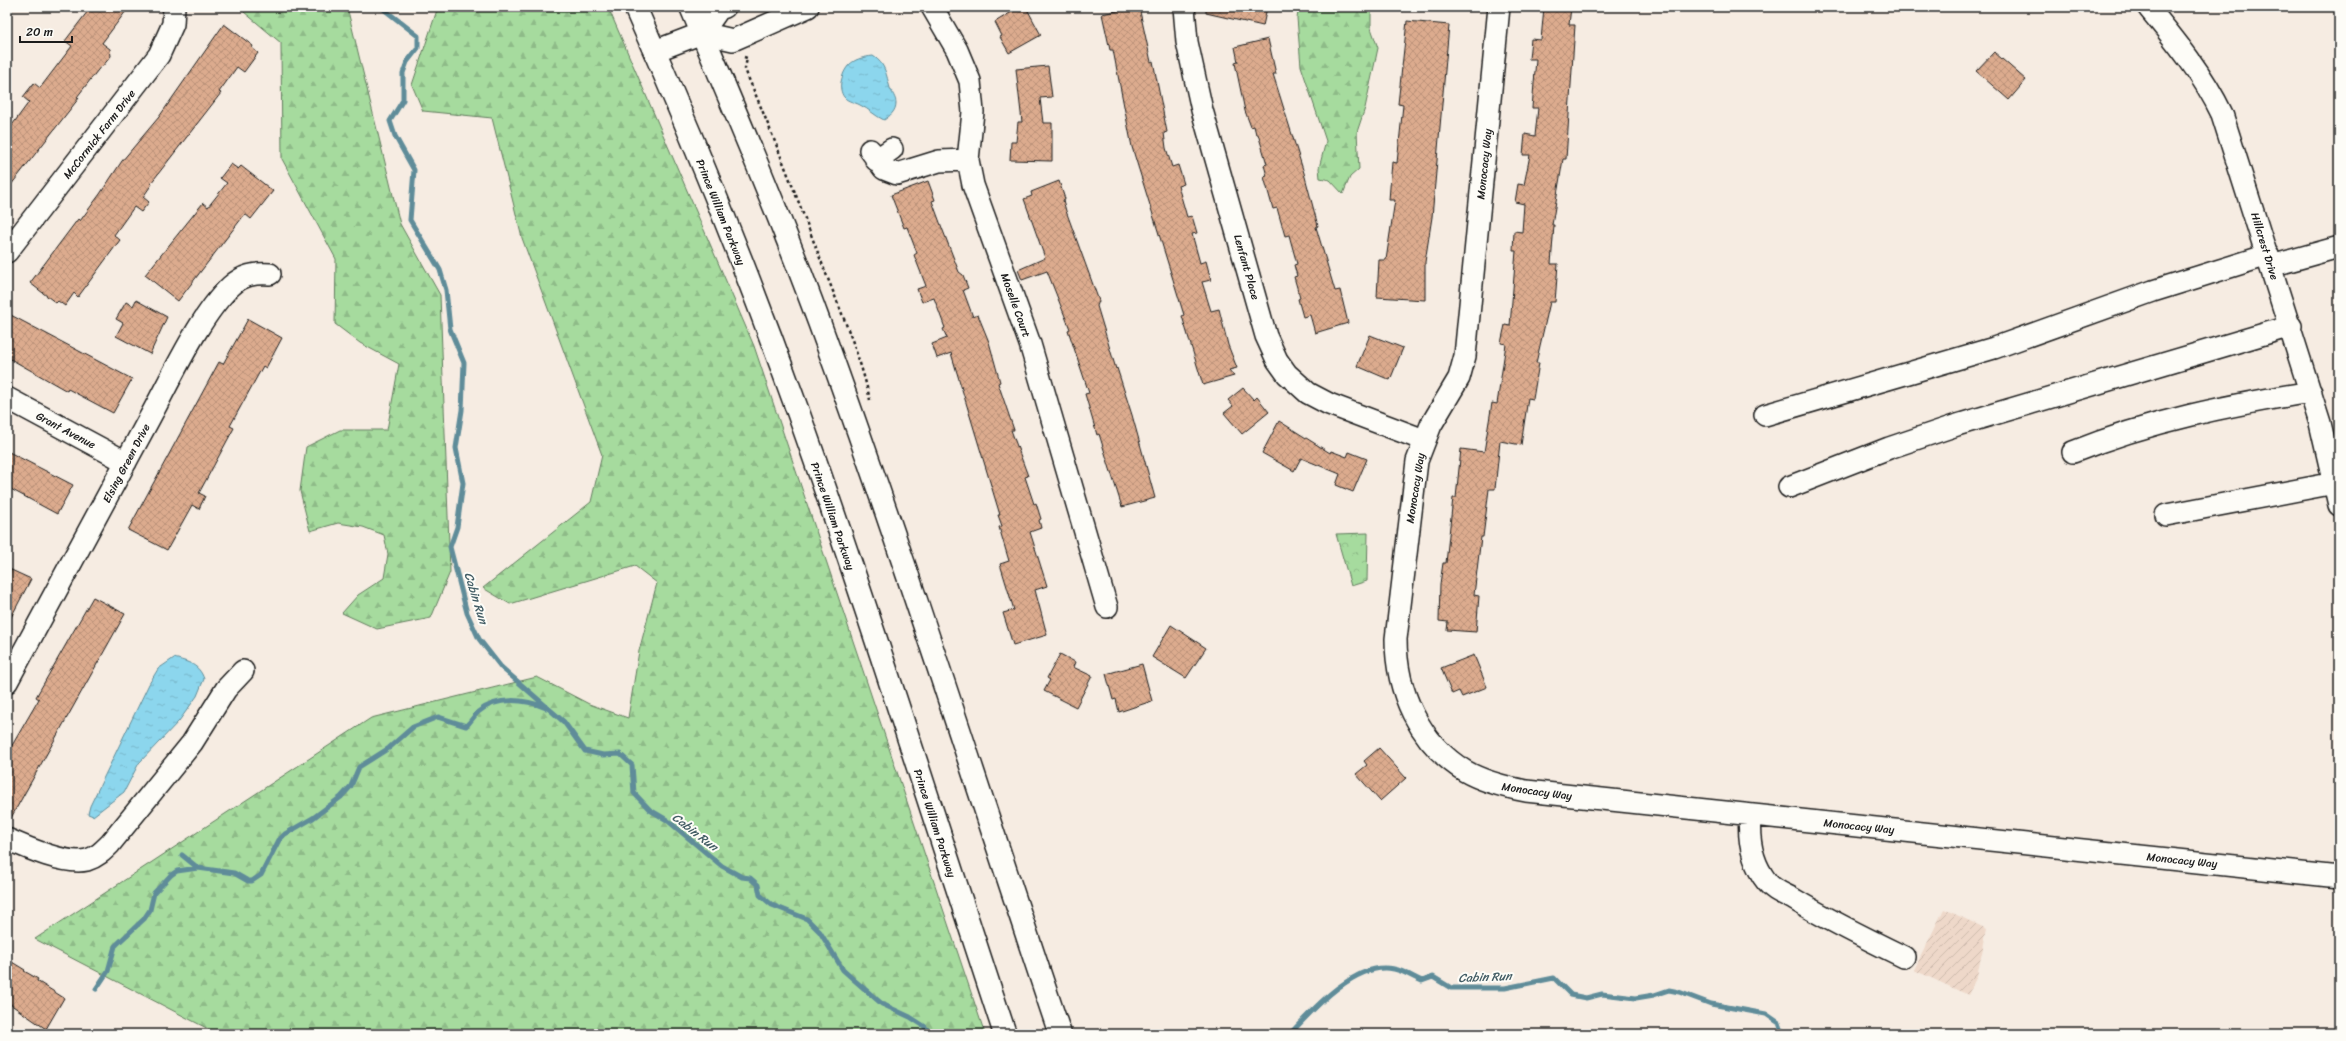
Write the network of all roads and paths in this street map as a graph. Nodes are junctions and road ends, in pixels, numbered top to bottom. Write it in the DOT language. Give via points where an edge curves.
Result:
graph roads {
  1 [pos="174,7"];
  2 [pos="635,7"];
  3 [pos="691,7"];
  4 [pos="725,7"];
  5 [pos="808,7"];
  6 [pos="932,7"];
  7 [pos="1184,7"];
  8 [pos="1499,7"];
  9 [pos="2148,7"];
  10 [pos="702,33"];
  11 [pos="654,50"];
  12 [pos="880,153"];
  13 [pos="968,160"];
  14 [pos="2339,247"];
  15 [pos="7,252"];
  16 [pos="2270,261"];
  17 [pos="270,274"];
  18 [pos="2290,326"];
  19 [pos="2311,392"];
  20 [pos="7,398"];
  21 [pos="1765,415"];
  22 [pos="1424,440"];
  23 [pos="2073,452"];
  24 [pos="126,462"];
  25 [pos="2335,483"];
  26 [pos="1789,487"];
  27 [pos="2339,505"];
  28 [pos="2166,515"];
  29 [pos="1107,607"];
  30 [pos="15,650"];
  31 [pos="244,671"];
  32 [pos="7,682"];
  33 [pos="1750,815"];
  34 [pos="7,839"];
  35 [pos="2339,877"];
  36 [pos="1904,957"];
  37 [pos="1005,1034"];
  38 [pos="1060,1034"];
  1 -- 15 [label="street, McCormick Farm Drive" via="173,24 159,55"];
  2 -- 11 [label="highway, Prince William Parkway"];
  3 -- 10 [label="highway"];
  4 -- 10 [label="street" via="719,10"];
  5 -- 10 [label="street" via="733,40"];
  6 -- 13 [label="street, Moselle Court" via="957,50 970,81 973,112"];
  7 -- 22 [label="street, Lenfant Place" via="1187,42 1202,110 1266,336 1277,360 1298,386 1313,396"];
  8 -- 22 [label="street, Monocacy Way" via="1465,356 1459,378"];
  9 -- 16 [label="street, Hillcrest Drive" via="2176,41 2218,104"];
  10 -- 11 [label="street"];
  10 -- 38 [label="highway" via="760,171 821,329 897,545"];
  11 -- 37 [label="highway, Prince William Parkway" via="753,292 797,411"];
  12 -- 13 [label="street" via="884,169 897,174 939,161"];
  13 -- 29 [label="street, Moselle Court" via="978,201 1030,344"];
  14 -- 16 [label="street"];
  16 -- 18 [label="street, Hillcrest Drive"];
  16 -- 21 [label="street" via="2153,291 1994,348"];
  17 -- 24 [label="street, Elsing Green Drive" via="243,277 220,298 177,368"];
  18 -- 19 [label="street, Hillcrest Drive"];
  18 -- 26 [label="street" via="1957,425"];
  19 -- 23 [label="street" via="2260,400 2159,422"];
  19 -- 25 [label="street, Hillcrest Drive"];
  20 -- 24 [label="street, Grant Avenue"];
  22 -- 33 [label="street, Monocacy Way" via="1413,488 1396,639 1396,662 1403,693 1427,736 1442,754 1466,771 1497,785 1526,792"];
  24 -- 30 [label="street, Elsing Green Drive"];
  25 -- 27 [label="street, Hillcrest Drive"];
  25 -- 28 [label="street"];
  30 -- 32 [label="street, Elsing Green Drive"];
  31 -- 34 [label="street" via="226,689 192,743 110,844 95,857 73,860 30,849"];
  33 -- 35 [label="street, Monocacy Way"];
  33 -- 36 [label="street" via="1752,856 1766,881 1773,888 1826,919"];
}
